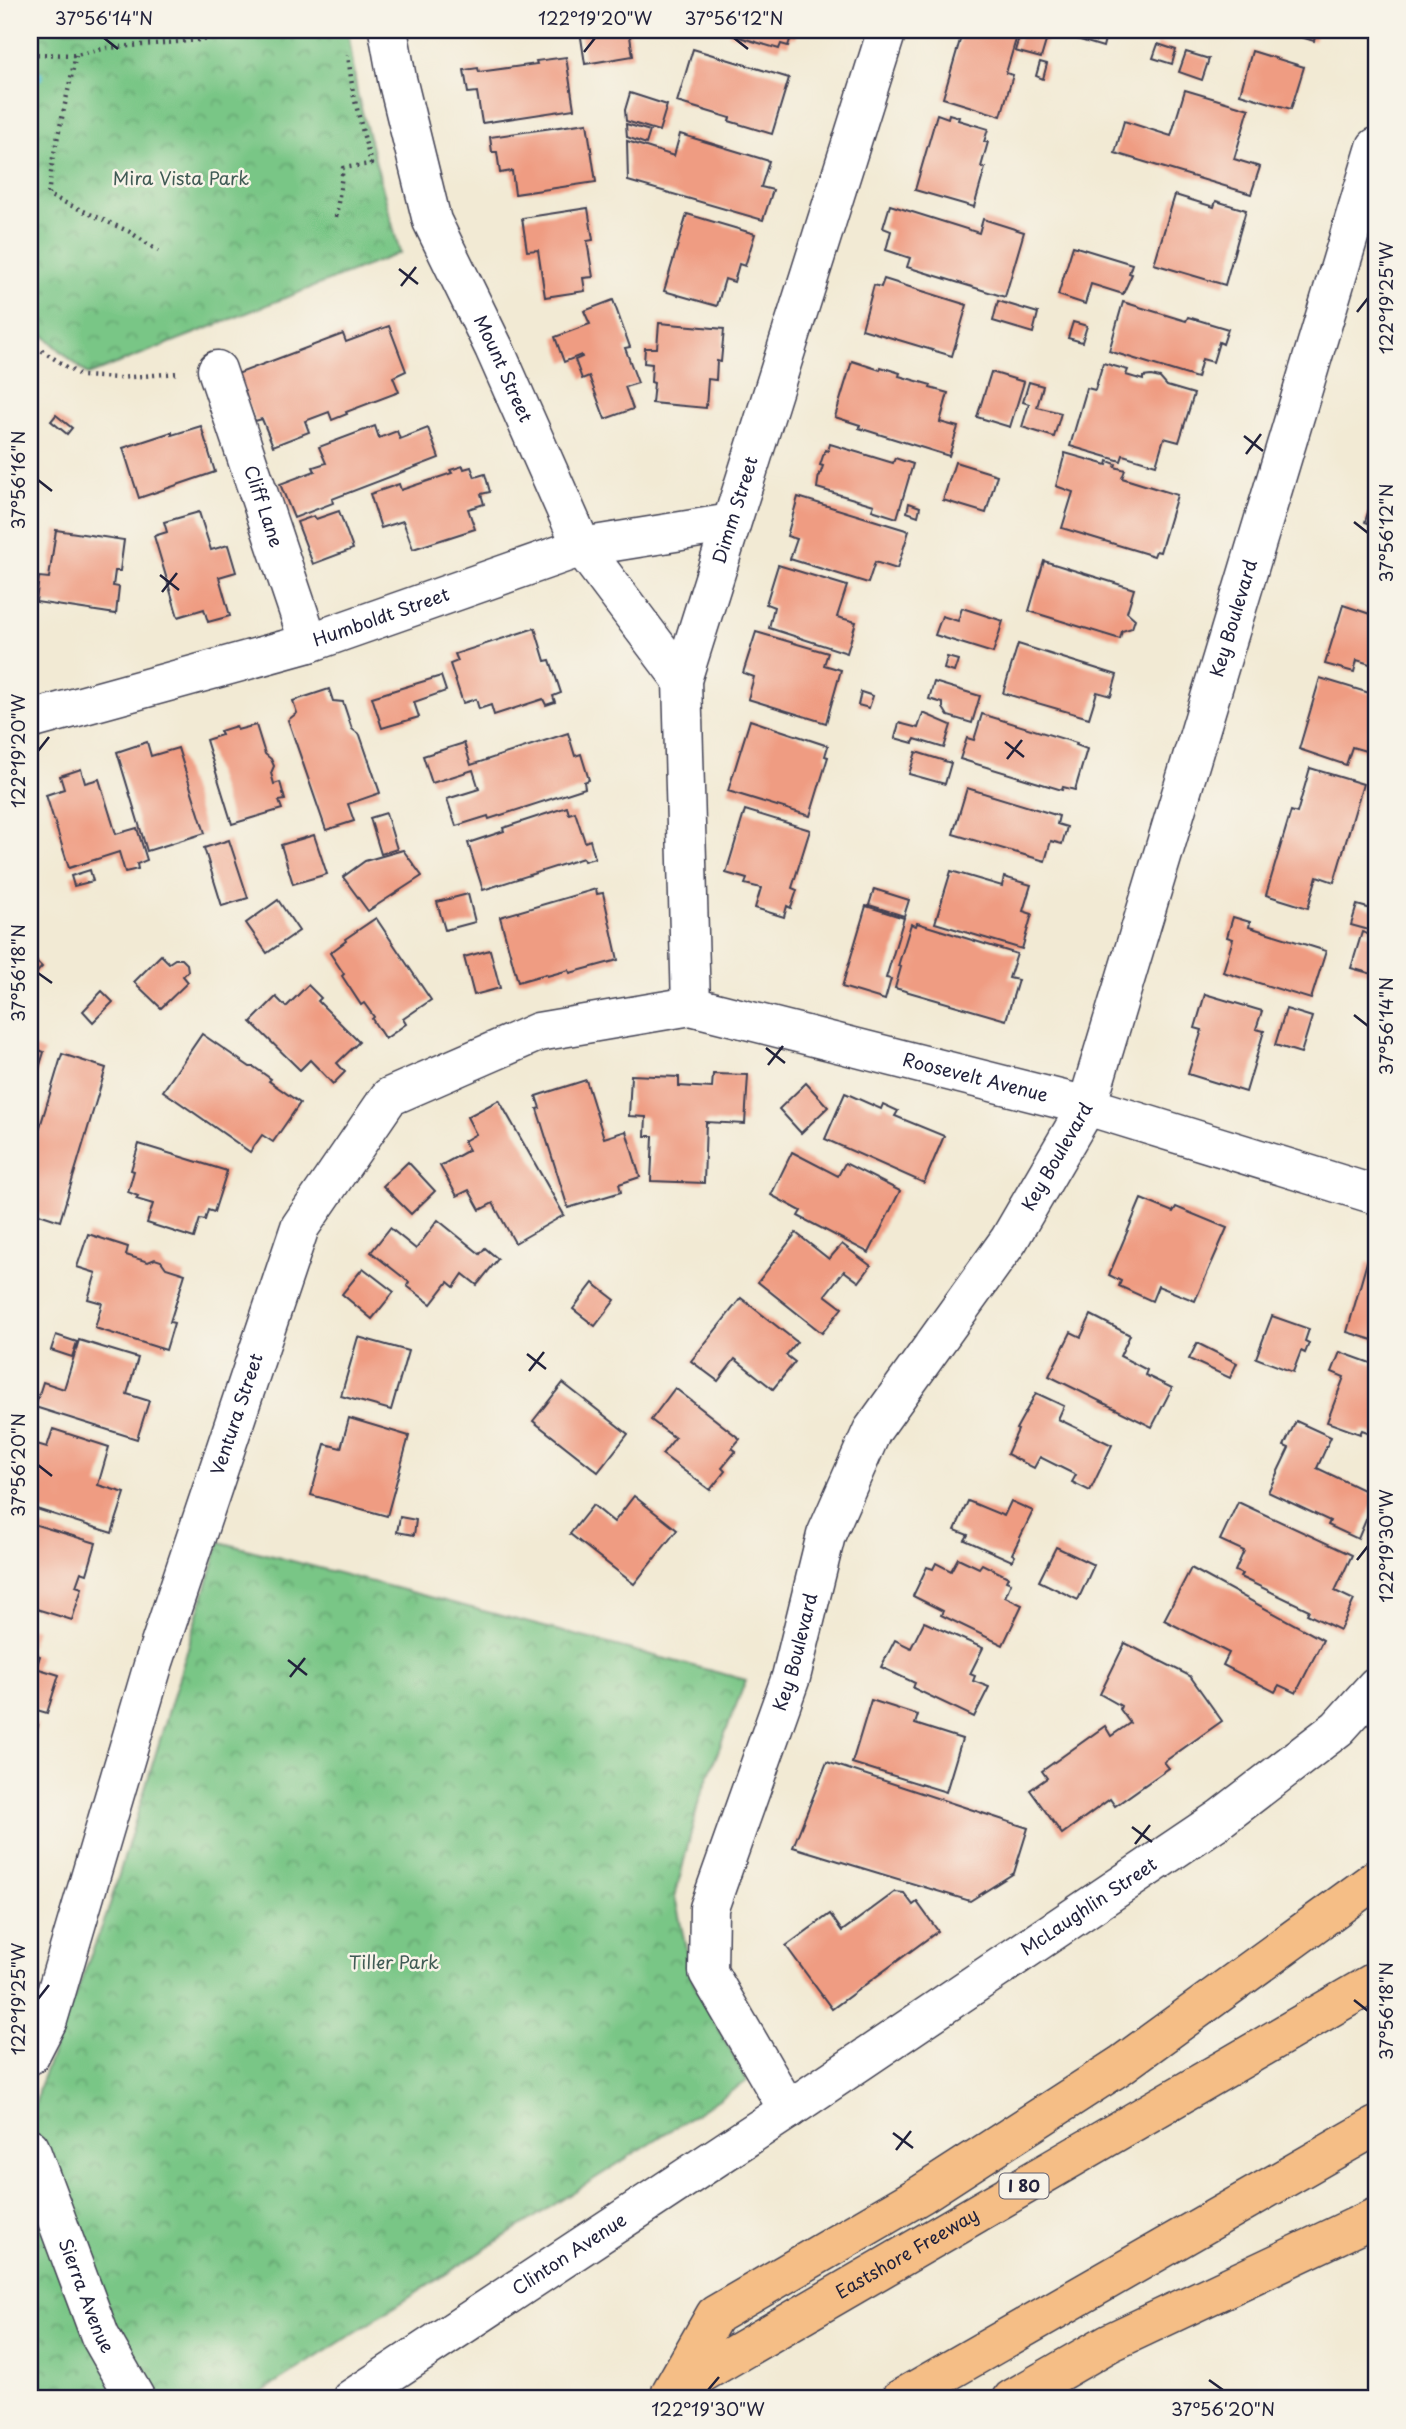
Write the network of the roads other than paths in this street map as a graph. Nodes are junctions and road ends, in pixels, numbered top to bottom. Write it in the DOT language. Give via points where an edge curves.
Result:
graph roads {
  1 [pos="388,30"];
  2 [pos="887,30"];
  3 [pos="1376,147"];
  4 [pos="217,370"];
  5 [pos="731,523"];
  6 [pos="582,547"];
  7 [pos="309,643"];
  8 [pos="682,680"];
  9 [pos="30,718"];
  10 [pos="691,1006"];
  11 [pos="1087,1106"];
  12 [pos="1376,1195"];
  13 [pos="1376,1686"];
  14 [pos="1376,1879"];
  15 [pos="1376,1981"];
  16 [pos="30,2055"];
  17 [pos="788,2110"];
  18 [pos="1376,2126"];
  19 [pos="30,2148"];
  20 [pos="1376,2217"];
  21 [pos="664,2395"];
  22 [pos="136,2399"];
  23 [pos="351,2399"];
  24 [pos="900,2399"];
  25 [pos="1012,2399"];
  1 -- 6 [label="street, Mount Street" via="432,221"];
  2 -- 5 [label="street, Dimm Street"];
  3 -- 11 [label="street, Key Boulevard"];
  4 -- 7 [label="street, Cliff Lane"];
  5 -- 6 [label="street, Humboldt Street"];
  5 -- 8 [label="street, Dimm Street"];
  6 -- 7 [label="street, Humboldt Street"];
  6 -- 8 [label="street, Mount Street"];
  7 -- 9 [label="street, Humboldt Street"];
  8 -- 10 [label="street, Dimm Street"];
  10 -- 11 [label="street, Roosevelt Avenue"];
  10 -- 16 [label="street, Ventura Street" via="538,1032 388,1097 300,1227 154,1662 48,2020"];
  11 -- 12 [label="street, Roosevelt Avenue"];
  11 -- 17 [label="street, Key Boulevard" via="1009,1240 872,1431 826,1535 792,1677 709,1908 708,1972"];
  13 -- 17 [label="street, McLaughlin Street" via="1338,1728 1222,1818"];
  14 -- 21 [label="highway" via="1121,2065 922,2194 715,2315"];
  15 -- 21 [label="highway, Eastshore Freeway / I 80"];
  17 -- 23 [label="street, Clinton Avenue"];
  18 -- 24 [label="highway"];
  19 -- 22 [label="street, Sierra Avenue" via="100,2336"];
  20 -- 25 [label="highway" via="1109,2343"];
}
